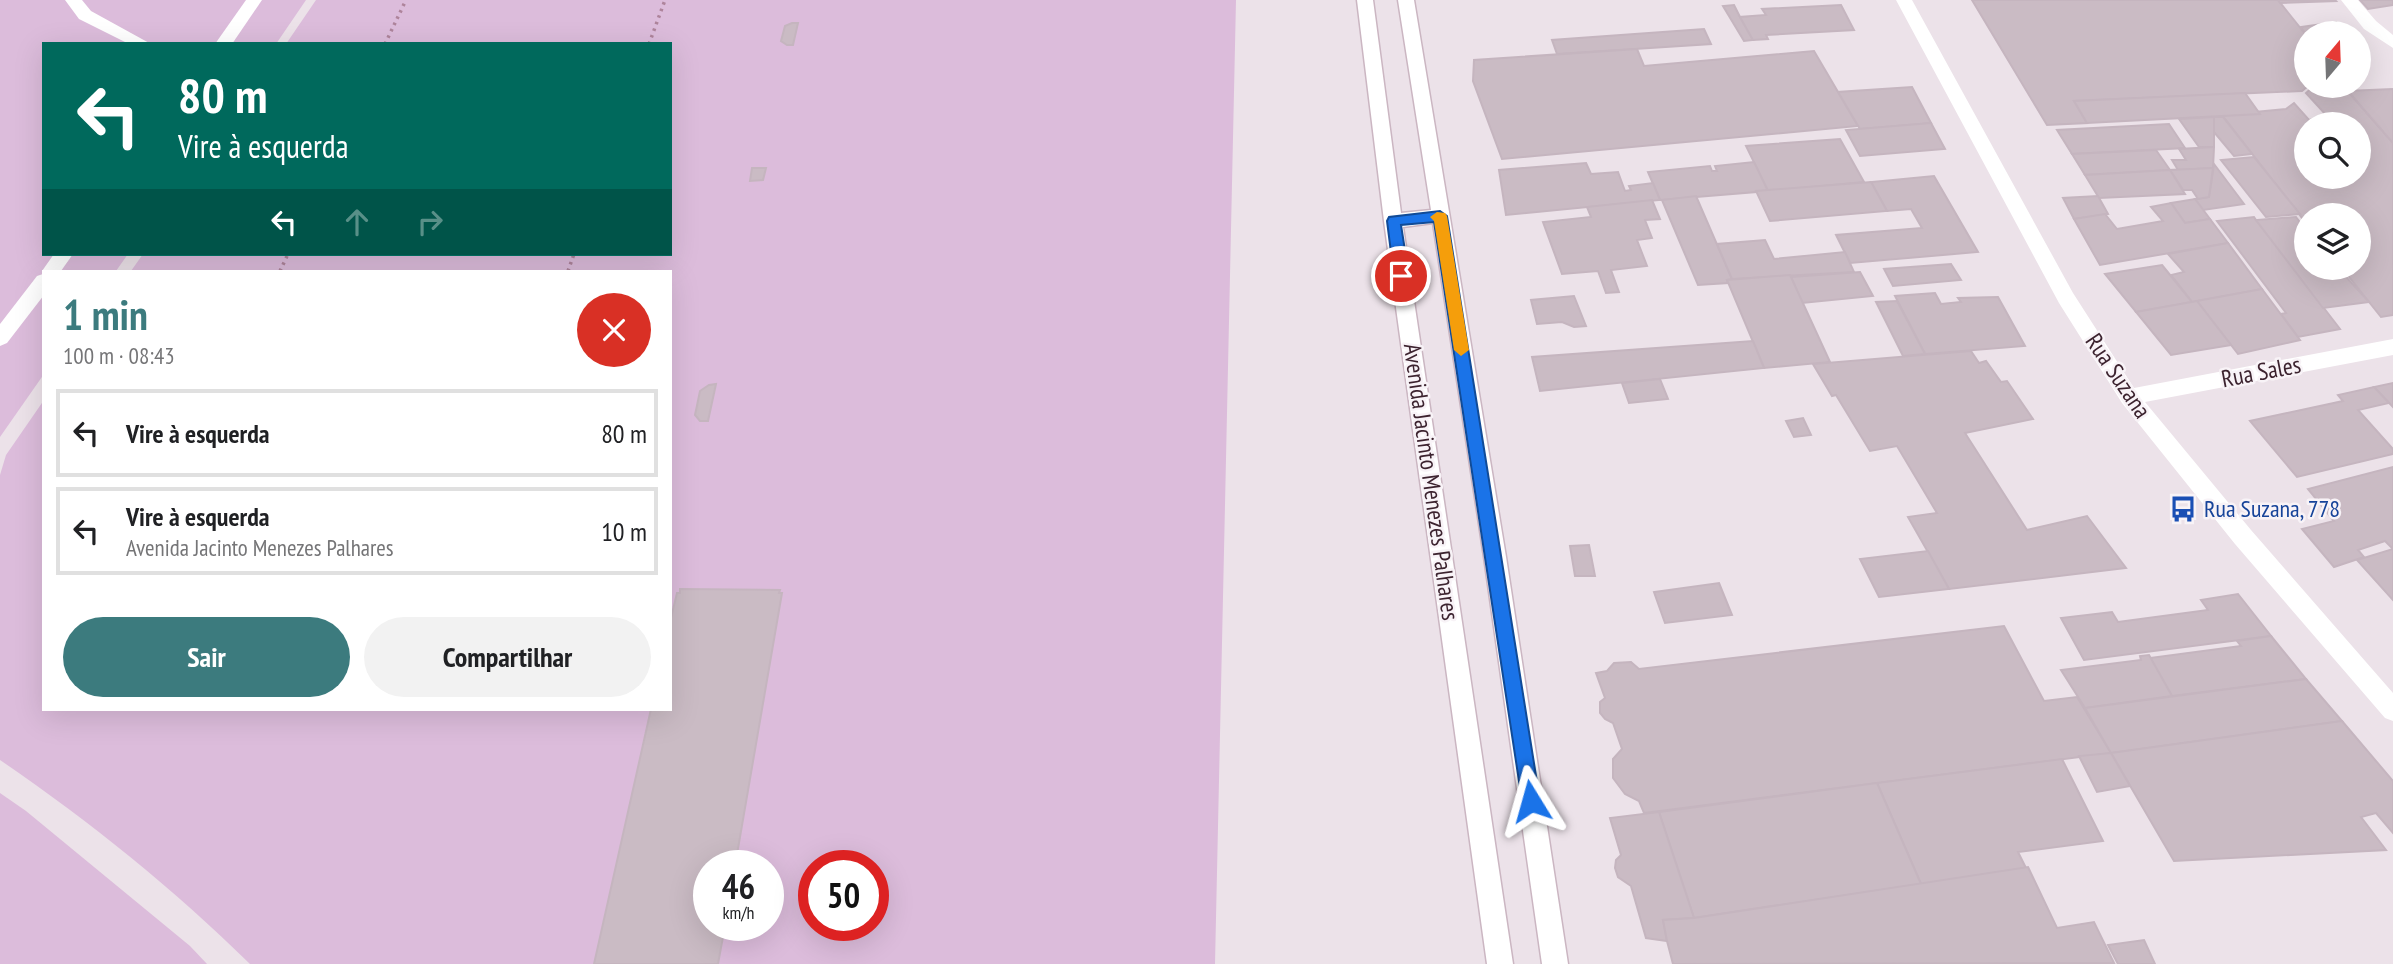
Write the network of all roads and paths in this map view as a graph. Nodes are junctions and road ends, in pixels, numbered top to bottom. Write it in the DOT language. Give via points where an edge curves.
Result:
graph roads {
  1 [pos="74,0"];
  2 [pos="254,0"];
  3 [pos="406,0"];
  4 [pos="665,0"];
  5 [pos="1365,0"];
  6 [pos="1406,0"];
  7 [pos="1904,0"];
  8 [pos="2349,0"];
  9 [pos="139,42"];
  10 [pos="224,42"];
  11 [pos="386,42"];
  12 [pos="650,42"];
  13 [pos="2393,43"];
  14 [pos="1440,216"];
  15 [pos="1394,221"];
  16 [pos="62,256"];
  17 [pos="52,270"];
  18 [pos="42,284"];
  19 [pos="0,338"];
  20 [pos="2393,347"];
  21 [pos="2129,397"];
  22 [pos="2393,710"];
  23 [pos="1500,964"];
  24 [pos="1555,964"];
  1 -- 9 [label="main road" via="85,15"];
  2 -- 10 [label="main road"];
  3 -- 11 [label="path"];
  4 -- 12 [label="path"];
  5 -- 15 [label="main road, Avenida Jacinto Menezes Palhares"];
  6 -- 14 [label="main road, Avenida Jacinto Menezes Palhares"];
  7 -- 21 [label="main road, Rua Suzana" via="2066,298"];
  8 -- 13 [label="main road"];
  14 -- 15 [label="main road"];
  14 -- 24 [label="main road, Avenida Jacinto Menezes Palhares"];
  15 -- 23 [label="main road, Avenida Jacinto Menezes Palhares"];
  16 -- 17 [label="main road"];
  18 -- 19 [label="main road"];
  20 -- 21 [label="main road, Rua Sales"];
  21 -- 22 [label="main road, Rua Suzana"];
}
